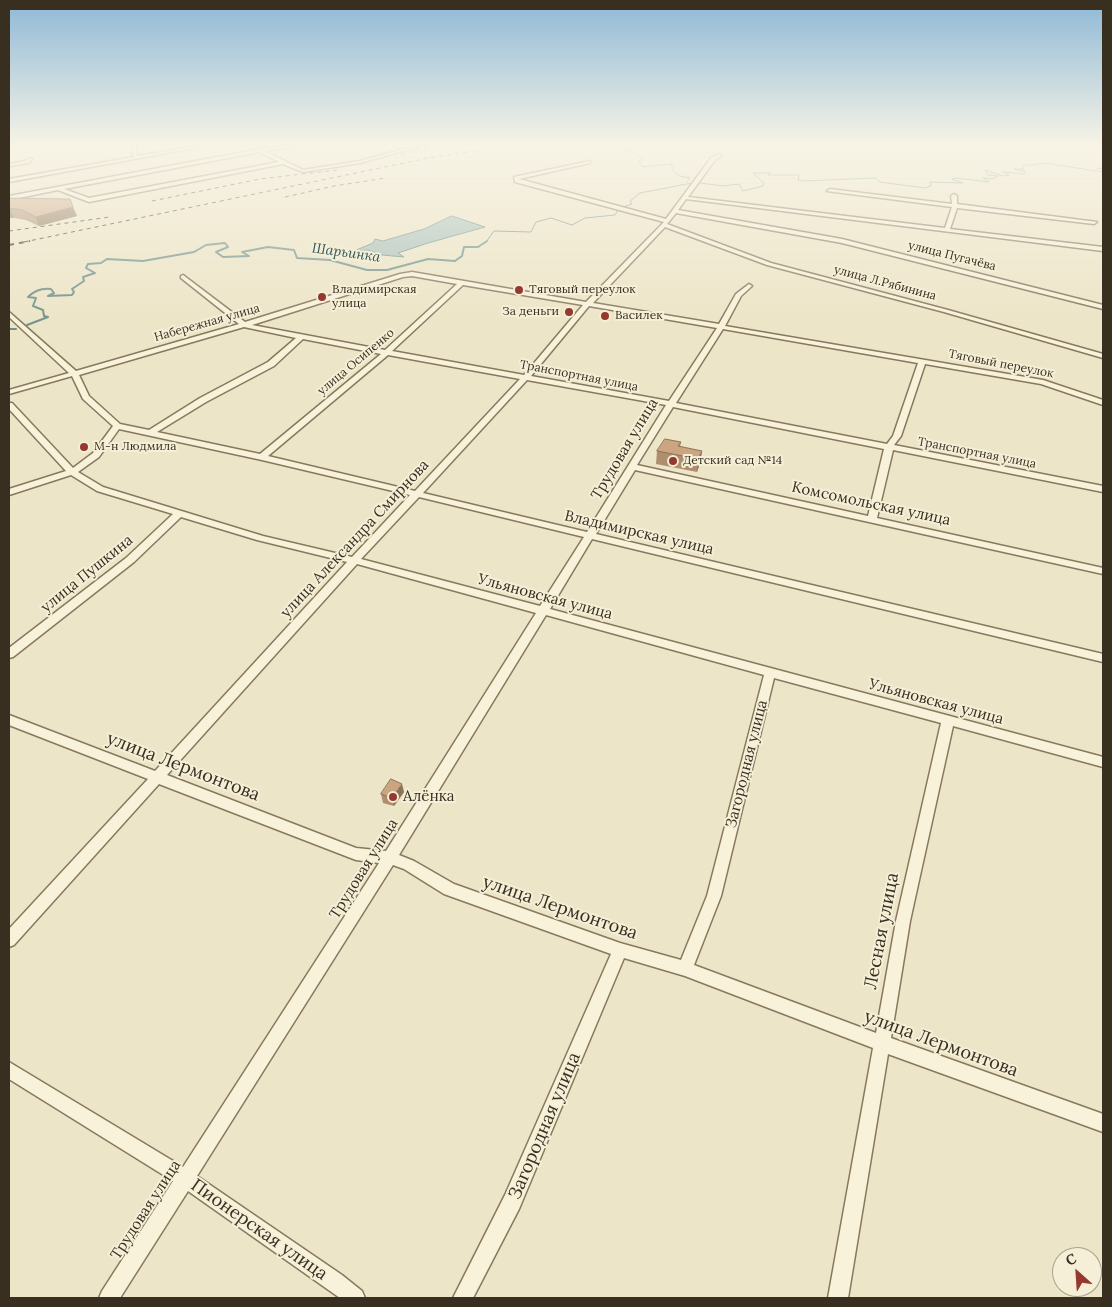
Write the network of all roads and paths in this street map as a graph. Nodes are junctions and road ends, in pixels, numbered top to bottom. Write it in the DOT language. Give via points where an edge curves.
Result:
graph roads {
  1 [pos="606,206"];
  2 [pos="679,206"];
  3 [pos="751,206"];
  4 [pos="947,206"];
  5 [pos="955,207"];
  6 [pos="675,211"];
  7 [pos="1094,222"];
  8 [pos="666,223"];
  9 [pos="947,230"];
  10 [pos="1103,249"];
  11 [pos="412,274"];
  12 [pos="183,277"];
  13 [pos="462,282"];
  14 [pos="749,286"];
  15 [pos="587,305"];
  16 [pos="1103,307"];
  17 [pos="9,314"];
  18 [pos="244,325"];
  19 [pos="721,327"];
  20 [pos="301,337"];
  21 [pos="387,352"];
  22 [pos="1103,356"];
  23 [pos="922,362"];
  24 [pos="74,373"];
  25 [pos="526,377"];
  26 [pos="9,392"];
  27 [pos="1103,403"];
  28 [pos="670,404"];
  29 [pos="9,405"];
  30 [pos="117,426"];
  31 [pos="150,433"];
  32 [pos="889,447"];
  33 [pos="262,457"];
  34 [pos="632,467"];
  35 [pos="72,472"];
  36 [pos="1103,489"];
  37 [pos="9,492"];
  38 [pos="417,495"];
  39 [pos="180,513"];
  40 [pos="872,520"];
  41 [pos="590,537"];
  42 [pos="354,560"];
  43 [pos="1103,571"];
  44 [pos="543,612"];
  45 [pos="9,654"];
  46 [pos="1103,658"];
  47 [pos="770,672"];
  48 [pos="9,720"];
  49 [pos="948,721"];
  50 [pos="1103,762"];
  51 [pos="156,776"];
  52 [pos="390,858"];
  53 [pos="9,940"];
  54 [pos="620,950"];
  55 [pos="685,969"];
  56 [pos="881,1043"];
  57 [pos="9,1070"];
  58 [pos="1103,1122"];
  59 [pos="186,1179"];
  60 [pos="109,1298"];
  61 [pos="355,1298"];
  62 [pos="462,1298"];
  63 [pos="838,1298"];
  1 -- 8 [label="street, улица Л.Рябинина"];
  2 -- 6 [label="street, улица Александра Смирнова"];
  3 -- 9 [label="street"];
  4 -- 5 [label="street"];
  5 -- 7 [label="street"];
  5 -- 9 [label="street"];
  6 -- 8 [label="street, улица Александра Смирнова"];
  6 -- 16 [label="street, улица Пугачёва" via="842,241"];
  8 -- 15 [label="street, улица Александра Смирнова"];
  8 -- 22 [label="street, улица Л.Рябинина" via="768,264"];
  9 -- 10 [label="street"];
  11 -- 13 [label="street, Тяговый переулок"];
  11 -- 18 [label="street, Набережная улица"];
  12 -- 18 [label="street, Транспортная улица"];
  13 -- 15 [label="street, Тяговый переулок"];
  13 -- 21 [label="street, улица Осипенко"];
  14 -- 19 [label="street, Трудовая улица" via="738,294"];
  15 -- 19 [label="street, Тяговый переулок"];
  15 -- 25 [label="street, улица Александра Смирнова"];
  17 -- 24 [label="street"];
  18 -- 20 [label="street, Транспортная улица"];
  18 -- 24 [label="street, Набережная улица"];
  19 -- 23 [label="street, Тяговый переулок"];
  19 -- 28 [label="street, Трудовая улица"];
  20 -- 21 [label="street, Транспортная улица"];
  20 -- 31 [label="street" via="271,364"];
  21 -- 25 [label="street, Транспортная улица"];
  21 -- 33 [label="street, улица Осипенко"];
  23 -- 27 [label="street, Тяговый переулок" via="1043,382"];
  23 -- 32 [label="street" via="897,436"];
  24 -- 26 [label="street, Набережная улица"];
  24 -- 30 [label="street" via="86,397"];
  25 -- 28 [label="street, Транспортная улица"];
  25 -- 38 [label="street, улица Александра Смирнова"];
  28 -- 32 [label="street, Транспортная улица"];
  28 -- 34 [label="street, Трудовая улица"];
  29 -- 35 [label="street, Ульяновская улица"];
  30 -- 31 [label="street, Владимирская улица"];
  30 -- 35 [label="street" via="101,451 85,467"];
  31 -- 33 [label="street, Владимирская улица"];
  32 -- 36 [label="street, Транспортная улица"];
  32 -- 40 [label="street"];
  33 -- 38 [label="street, Владимирская улица"];
  34 -- 40 [label="street, Комсомольская улица"];
  34 -- 41 [label="street, Трудовая улица"];
  35 -- 37 [label="street"];
  35 -- 39 [label="street, Ульяновская улица" via="100,489"];
  38 -- 41 [label="street, Владимирская улица"];
  38 -- 42 [label="street, улица Александра Смирнова"];
  39 -- 42 [label="street, Ульяновская улица" via="260,538"];
  39 -- 45 [label="street, улица Пушкина" via="130,560"];
  40 -- 43 [label="street, Комсомольская улица"];
  41 -- 44 [label="street, Трудовая улица"];
  41 -- 46 [label="street, Владимирская улица"];
  42 -- 44 [label="street, Ульяновская улица"];
  42 -- 51 [label="street, улица Александра Смирнова"];
  44 -- 47 [label="street, Ульяновская улица"];
  44 -- 52 [label="street, Трудовая улица"];
  47 -- 49 [label="street, Ульяновская улица"];
  47 -- 55 [label="street, Загородная улица" via="714,896"];
  48 -- 51 [label="street, улица Лермонтова"];
  49 -- 50 [label="street, Ульяновская улица"];
  49 -- 56 [label="street, Лесная улица" via="903,921"];
  51 -- 52 [label="street, улица Лермонтова" via="356,854"];
  51 -- 53 [label="street, улица Александра Смирнова"];
  52 -- 54 [label="street, улица Лермонтова" via="409,864 449,889"];
  52 -- 59 [label="street, Трудовая улица"];
  54 -- 55 [label="street, улица Лермонтова"];
  54 -- 62 [label="street, Загородная улица" via="512,1202"];
  55 -- 56 [label="street, улица Лермонтова"];
  56 -- 58 [label="street, улица Лермонтова"];
  56 -- 63 [label="street, Лесная улица"];
  57 -- 59 [label="street, Пионерская улица"];
  59 -- 60 [label="street, Трудовая улица"];
  59 -- 61 [label="street, Пионерская улица"];
}
